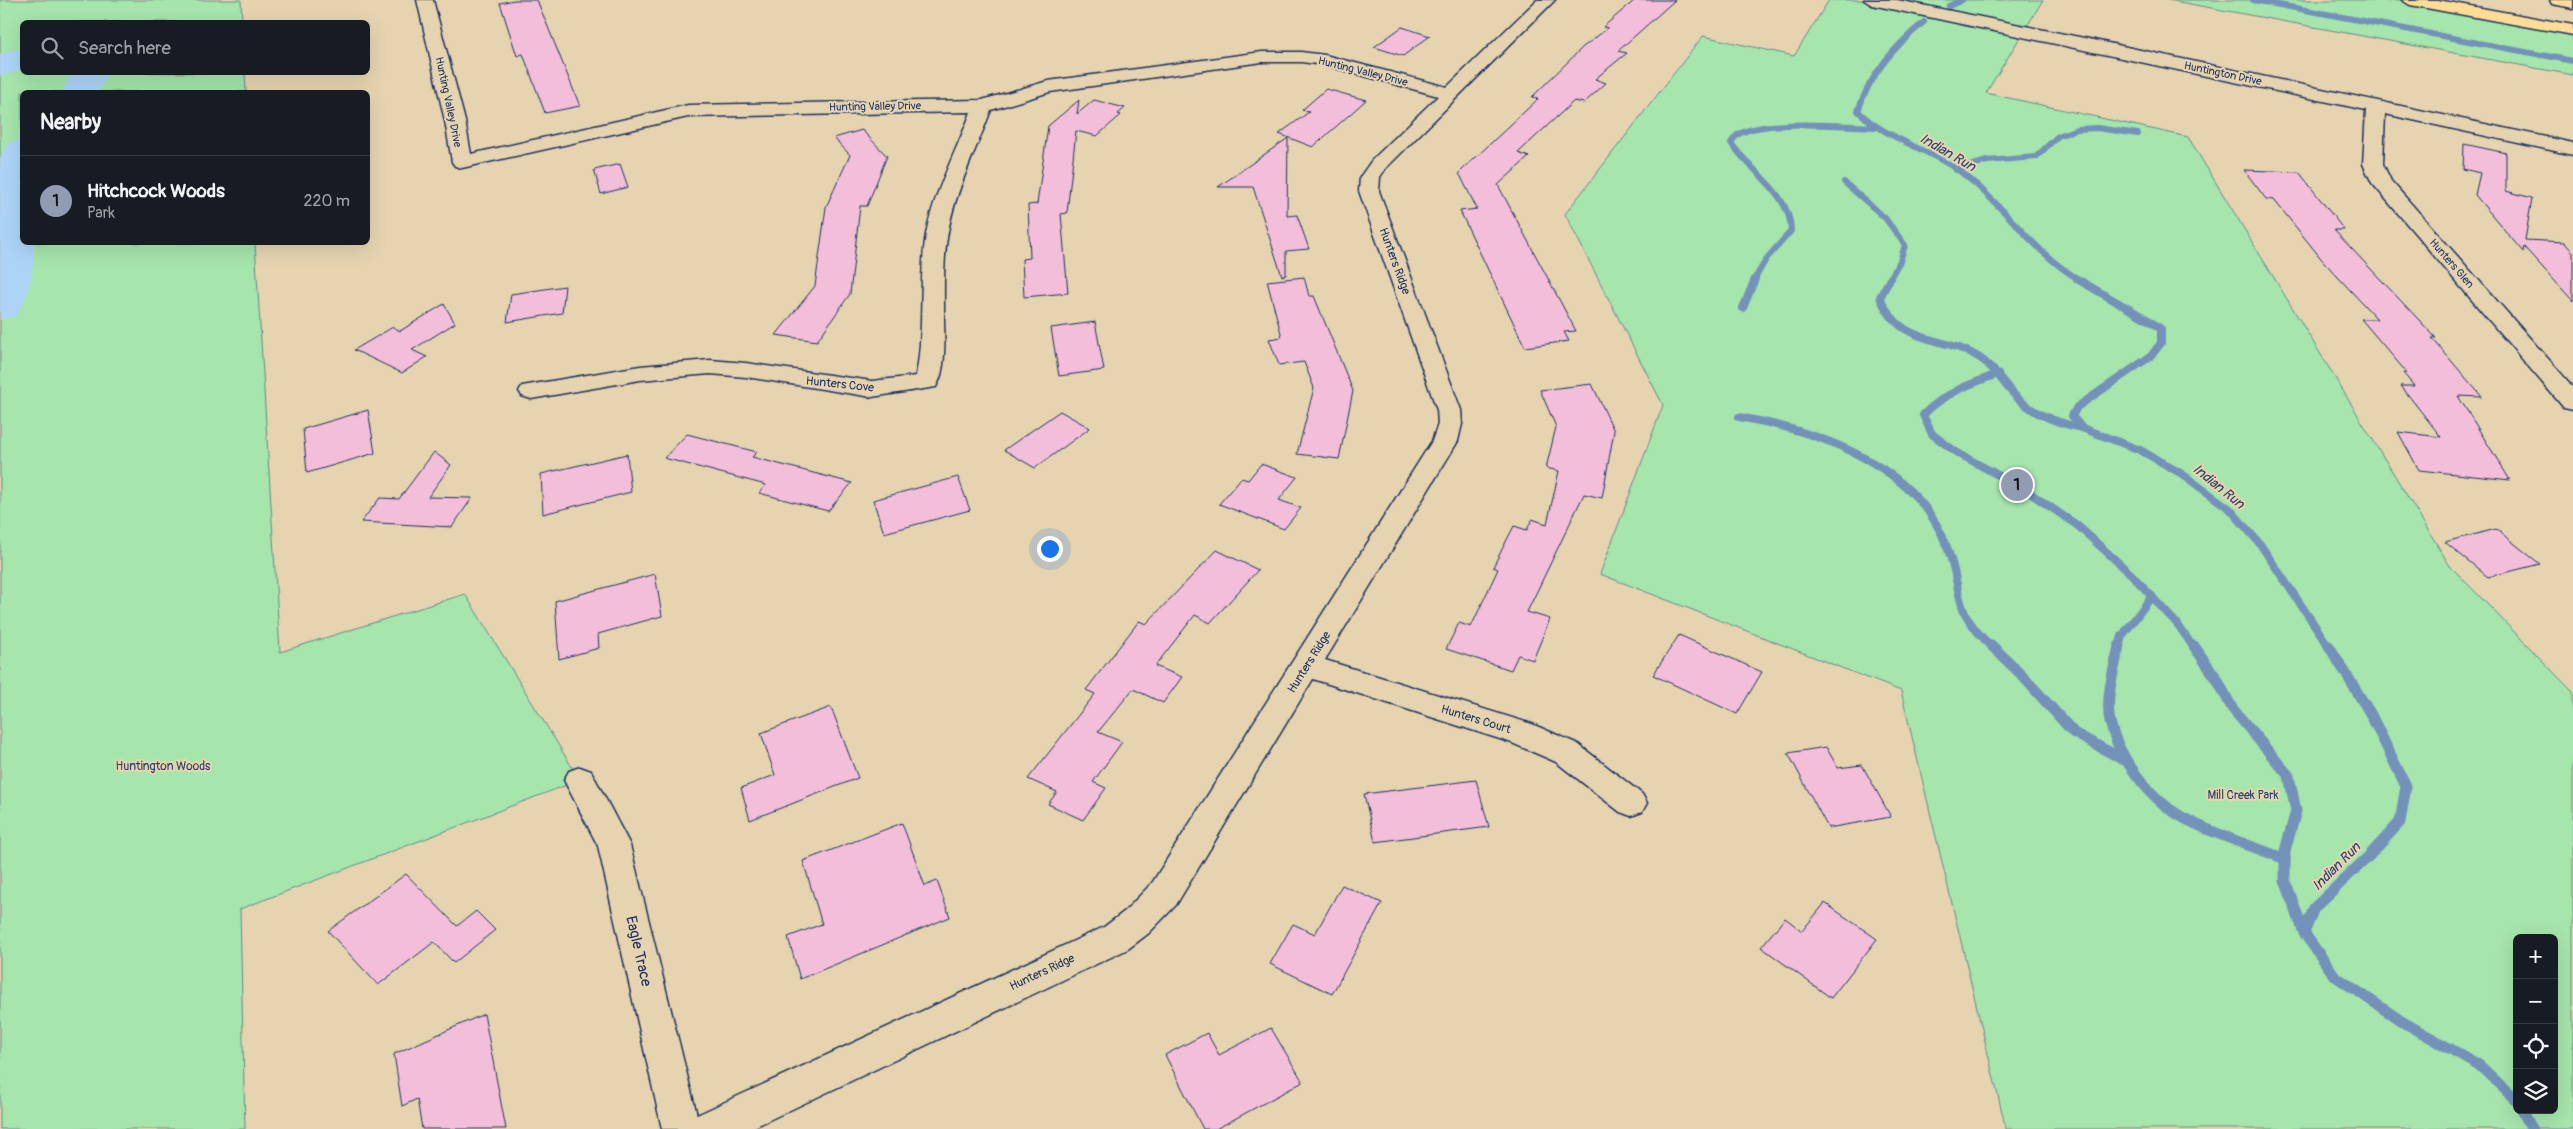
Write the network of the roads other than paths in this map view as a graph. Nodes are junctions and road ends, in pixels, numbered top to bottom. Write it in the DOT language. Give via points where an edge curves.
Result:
graph roads {
  1 [pos="425,0"];
  2 [pos="1547,0"];
  3 [pos="1872,0"];
  4 [pos="2410,0"];
  5 [pos="2558,0"];
  6 [pos="2573,2"];
  7 [pos="2573,30"];
  8 [pos="1450,94"];
  9 [pos="983,106"];
  10 [pos="2376,107"];
  11 [pos="2573,150"];
  12 [pos="531,391"];
  13 [pos="2573,402"];
  14 [pos="1306,665"];
  15 [pos="580,780"];
  16 [pos="1631,803"];
  17 [pos="681,1129"];
  18 [pos="708,1129"];
  1 -- 9 [label="street, Hunting Valley Drive" via="455,120 462,162 688,111"];
  2 -- 8 [label="street, Hunters Ridge"];
  3 -- 10 [label="street, Huntington Drive"];
  4 -- 7 [label="highway"];
  5 -- 6 [label="highway"];
  8 -- 9 [label="street, Hunting Valley Drive" via="1325,60 1276,56 1048,87"];
  8 -- 14 [label="street, Hunters Ridge" via="1379,164 1370,177 1369,191 1449,410 1450,424 1445,441"];
  9 -- 12 [label="street, Hunters Cove" via="952,184 937,233 932,360 927,382 872,389 710,367 640,373"];
  10 -- 11 [label="street, Huntington Drive"];
  10 -- 13 [label="street, Hunters Glen" via="2373,164 2382,183"];
  14 -- 16 [label="street, Hunters Court" via="1529,736 1567,753"];
  14 -- 18 [label="street, Hunters Ridge" via="1164,894 1137,922 1116,938"];
  15 -- 17 [label="street, Eagle Trace" via="614,845"];
}
